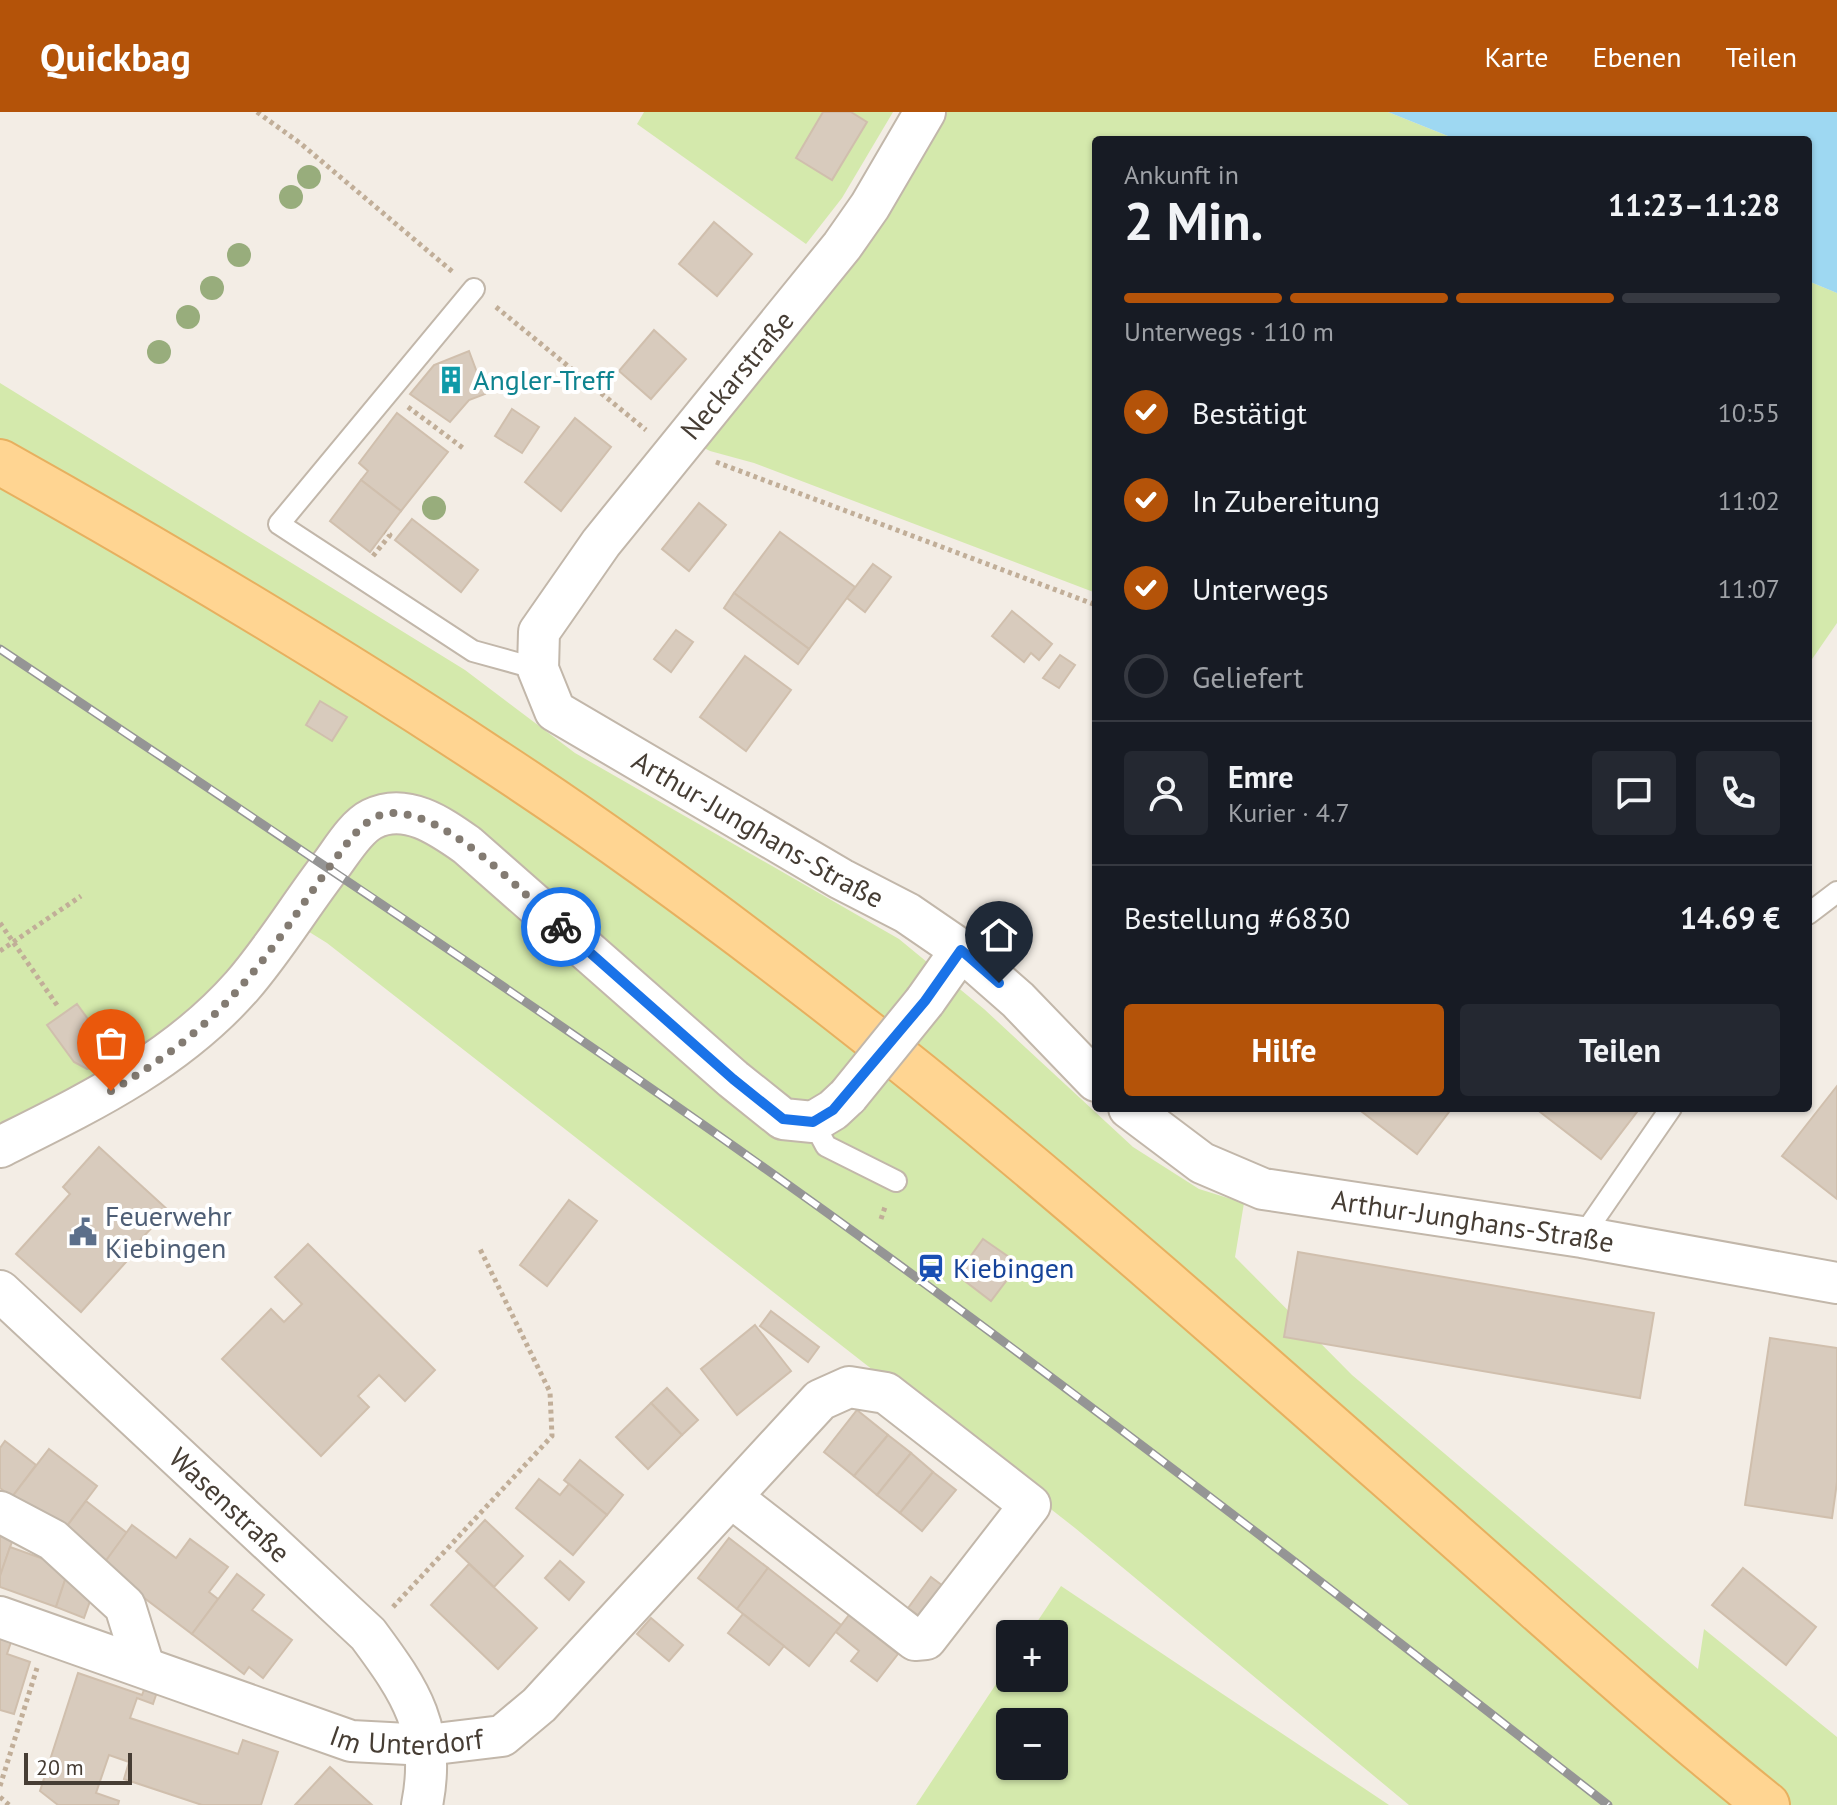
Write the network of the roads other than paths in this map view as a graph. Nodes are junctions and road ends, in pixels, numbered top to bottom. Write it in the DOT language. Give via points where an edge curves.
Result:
graph roads {
  1 [pos="925,112"];
  2 [pos="474,289"];
  3 [pos="0,462"];
  4 [pos="538,650"];
  5 [pos="1837,892"];
  6 [pos="1812,911"];
  7 [pos="961,950"];
  8 [pos="1092,1077"];
  9 [pos="1134,1112"];
  10 [pos="1668,1112"];
  11 [pos="813,1122"];
  12 [pos="0,1147"];
  13 [pos="896,1181"];
  14 [pos="1582,1237"];
  15 [pos="1837,1283"];
  16 [pos="0,1291"];
  17 [pos="731,1497"];
  18 [pos="0,1512"];
  19 [pos="0,1617"];
  20 [pos="144,1667"];
  21 [pos="427,1745"];
  22 [pos="422,1805"];
  23 [pos="1767,1805"];
  1 -- 4 [label="street, Neckarstraße" via="842,246 601,543"];
  2 -- 4 [label="lane" via="279,524 473,651"];
  3 -- 23 [label="main road" via="169,557 491,759 773,961 921,1076"];
  4 -- 7 [label="street, Arthur-Junghans-Straße" via="555,711 907,913"];
  5 -- 6 [label="lane"];
  7 -- 8 [label="street, Arthur-Junghans-Straße"];
  7 -- 11 [label="street, bridge" via="848,1096"];
  9 -- 14 [label="street, Arthur-Junghans-Straße" via="1202,1163 1263,1189"];
  10 -- 14 [label="lane"];
  11 -- 12 [label="street" via="783,1119 733,1079 467,845 437,824 390,813 370,820 338,855 252,975 197,1031 111,1091"];
  11 -- 13 [label="lane" via="826,1146"];
  14 -- 15 [label="street, Arthur-Junghans-Straße"];
  16 -- 21 [label="street, Wasenstraße" via="368,1634 400,1677"];
  17 -- 17 [label="street, Im Unterdorf" via="820,1400 849,1387 886,1393 1030,1505 926,1639 915,1640"];
  17 -- 21 [label="street, Im Unterdorf" via="539,1705 502,1736"];
  18 -- 20 [label="street" via="53,1540 125,1606"];
  19 -- 20 [label="street, Im Unterdorf"];
  20 -- 21 [label="street, Im Unterdorf" via="351,1741"];
  21 -- 22 [label="street, Wasenstraße"];
}
